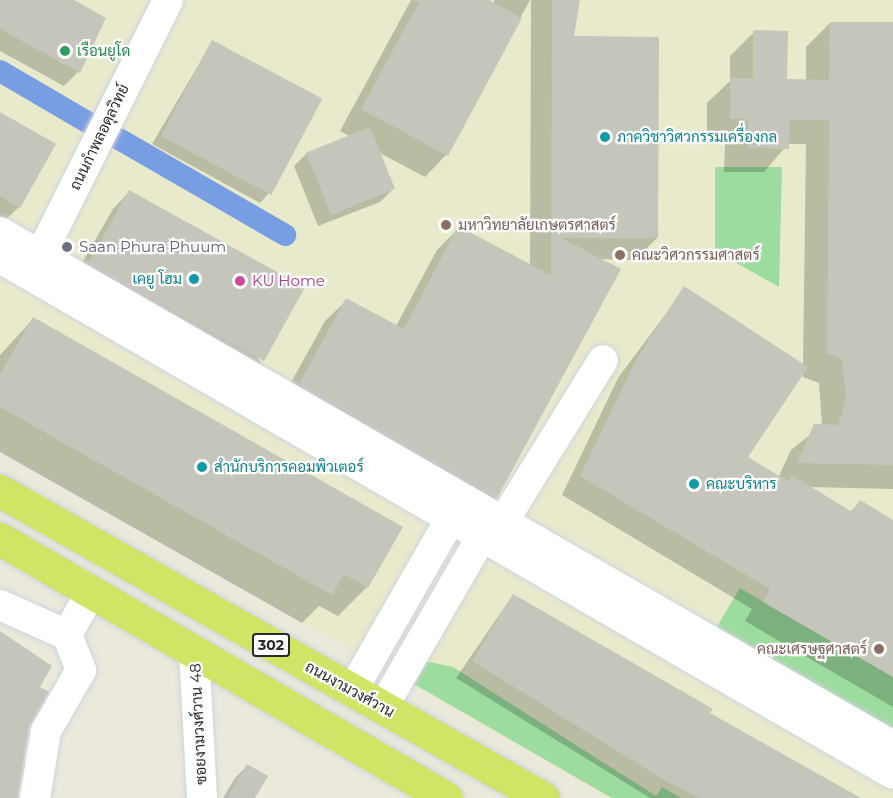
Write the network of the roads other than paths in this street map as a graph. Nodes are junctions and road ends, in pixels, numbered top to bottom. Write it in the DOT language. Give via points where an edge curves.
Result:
graph roads {
  1 [pos="168,0"];
  2 [pos="0,232"];
  3 [pos="0,258"];
  4 [pos="36,265"];
  5 [pos="603,360"];
  6 [pos="0,491"];
  7 [pos="450,520"];
  8 [pos="493,526"];
  9 [pos="0,539"];
  10 [pos="91,592"];
  11 [pos="0,605"];
  12 [pos="67,635"];
  13 [pos="194,650"];
  14 [pos="352,691"];
  15 [pos="382,707"];
  16 [pos="893,746"];
  17 [pos="893,774"];
  18 [pos="35,798"];
  19 [pos="202,798"];
  20 [pos="446,798"];
  21 [pos="543,798"];
  1 -- 4 [label="street, ถนนกำพลอดุลวิทย์"];
  2 -- 4 [label="street"];
  3 -- 4 [label="street"];
  4 -- 7 [label="street"];
  4 -- 8 [label="street"];
  5 -- 8 [label="street"];
  6 -- 14 [label="main road, ถนนงามวงศ์วาน / 302"];
  7 -- 8 [label="street"];
  7 -- 14 [label="street"];
  8 -- 15 [label="street"];
  8 -- 16 [label="street"];
  8 -- 17 [label="street"];
  9 -- 10 [label="main road"];
  10 -- 12 [label="street"];
  10 -- 13 [label="main road"];
  11 -- 12 [label="street"];
  12 -- 18 [label="street" via="81,670 46,731"];
  13 -- 19 [label="street, ซอยงามวงศ์วาน 48"];
  13 -- 20 [label="main road"];
  14 -- 15 [label="main road, ถนนงามวงศ์วาน / 302"];
  15 -- 21 [label="main road, ถนนงามวงศ์วาน / 302"];
}
